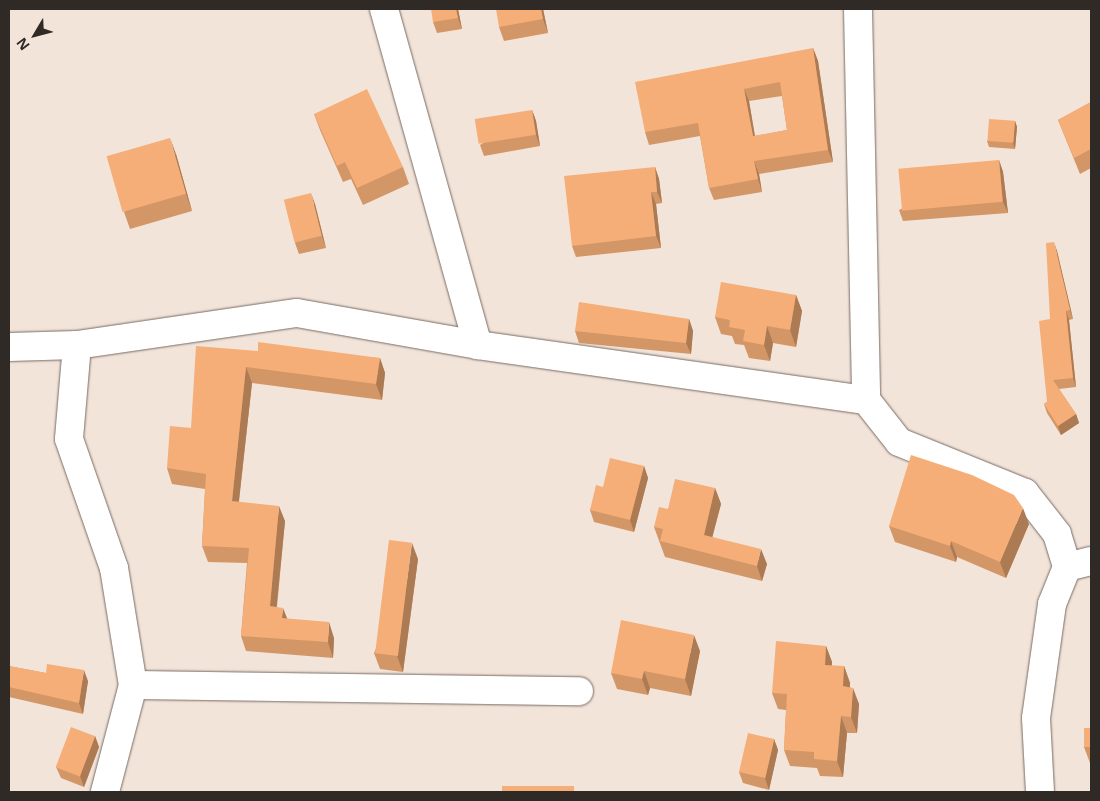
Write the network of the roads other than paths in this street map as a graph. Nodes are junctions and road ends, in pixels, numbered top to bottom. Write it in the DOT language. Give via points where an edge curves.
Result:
graph roads {
  1 [pos="384,9"];
  2 [pos="858,9"];
  3 [pos="77,345"];
  4 [pos="478,346"];
  5 [pos="9,347"];
  6 [pos="866,400"];
  7 [pos="1079,564"];
  8 [pos="133,685"];
  9 [pos="579,691"];
  10 [pos="105,792"];
  11 [pos="1040,792"];
  1 -- 4 [label="street"];
  2 -- 6 [label="street"];
  3 -- 4 [label="street" via="297,313"];
  3 -- 5 [label="street"];
  3 -- 8 [label="street" via="70,439 114,568"];
  4 -- 6 [label="street"];
  6 -- 7 [label="street" via="899,442 1024,493"];
  7 -- 11 [label="street" via="1052,604 1036,718"];
  8 -- 9 [label="street"];
  8 -- 10 [label="street"];
}
